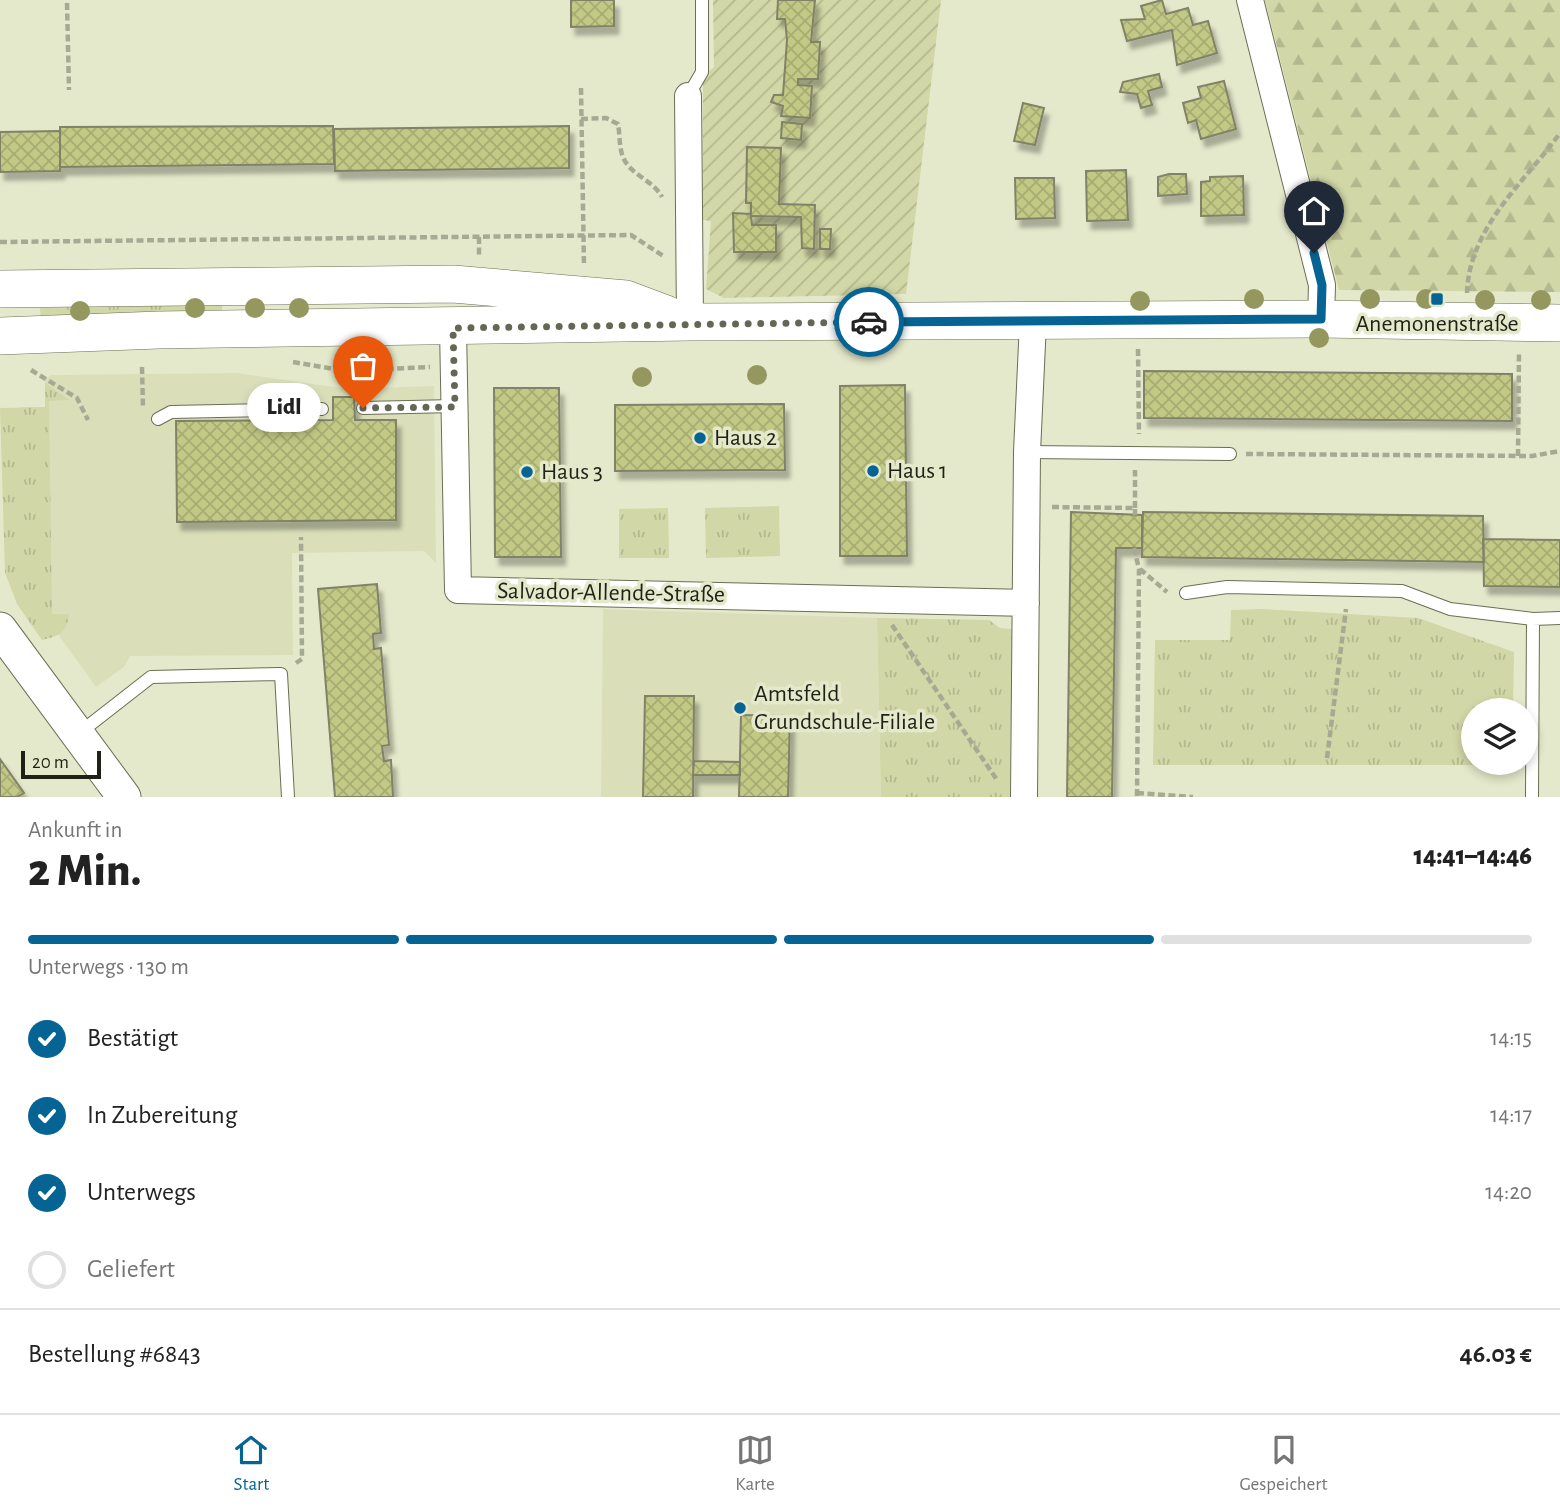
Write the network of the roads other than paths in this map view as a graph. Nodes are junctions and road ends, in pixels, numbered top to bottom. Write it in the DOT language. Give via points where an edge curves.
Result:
graph roads {
  1 [pos="702,0"];
  2 [pos="1250,0"];
  3 [pos="688,96"];
  4 [pos="0,289"];
  5 [pos="453,316"];
  6 [pos="1321,319"];
  7 [pos="1033,322"];
  8 [pos="690,323"];
  9 [pos="1560,323"];
  10 [pos="0,336"];
  11 [pos="455,407"];
  12 [pos="363,408"];
  13 [pos="322,409"];
  14 [pos="158,419"];
  15 [pos="1027,452"];
  16 [pos="1230,454"];
  17 [pos="1186,593"];
  18 [pos="1026,603"];
  19 [pos="1560,618"];
  20 [pos="1533,619"];
  21 [pos="0,629"];
  22 [pos="77,734"];
  23 [pos="1024,795"];
  24 [pos="124,797"];
  25 [pos="288,797"];
  26 [pos="1532,797"];
  1 -- 3 [label="lane" via="702,72"];
  2 -- 6 [label="street" via="1322,285"];
  3 -- 8 [label="street"];
  4 -- 5 [label="main road"];
  5 -- 8 [label="main road" via="626,299"];
  5 -- 10 [label="main road"];
  5 -- 11 [label="street, Salvador-Allende-Straße"];
  6 -- 7 [label="main road"];
  6 -- 9 [label="main road"];
  7 -- 8 [label="main road"];
  7 -- 15 [label="street"];
  11 -- 12 [label="lane"];
  11 -- 18 [label="street, Salvador-Allende-Straße" via="458,590"];
  13 -- 14 [label="lane" via="171,412"];
  15 -- 16 [label="lane"];
  15 -- 18 [label="street"];
  17 -- 20 [label="lane" via="1227,587 1402,591 1450,609"];
  18 -- 23 [label="street"];
  19 -- 20 [label="lane"];
  20 -- 26 [label="lane"];
  21 -- 22 [label="street"];
  22 -- 24 [label="street"];
  22 -- 25 [label="lane" via="152,677 281,674"];
}
